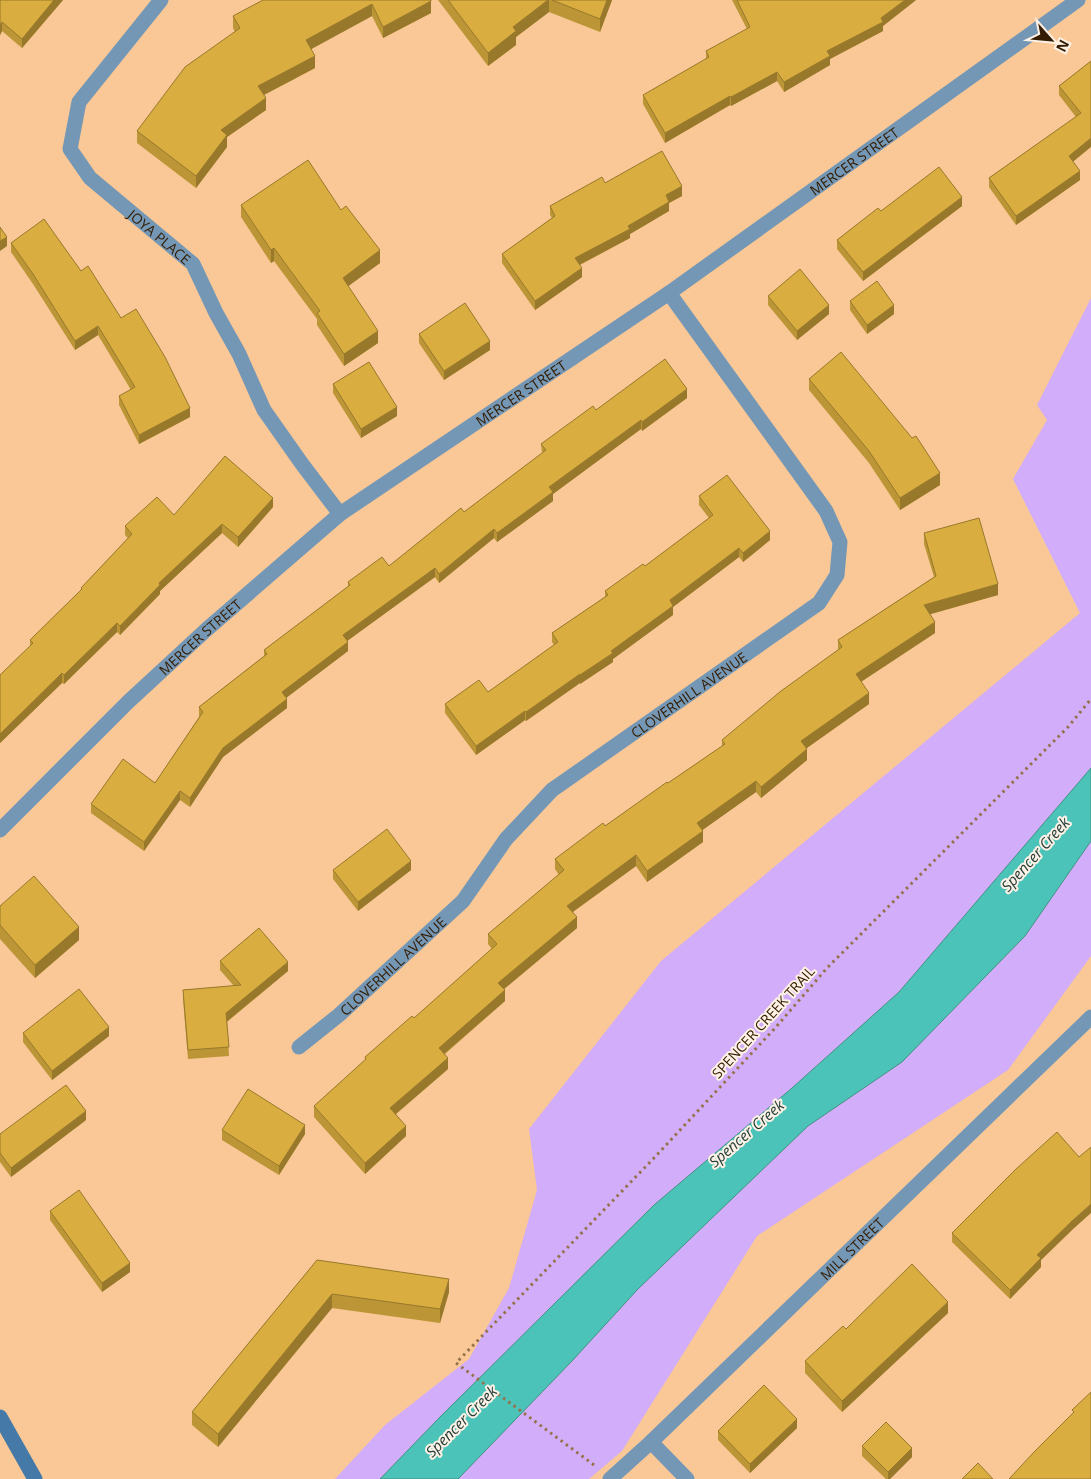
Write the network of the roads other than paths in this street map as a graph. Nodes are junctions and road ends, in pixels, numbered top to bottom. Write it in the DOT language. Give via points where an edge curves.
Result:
graph roads {
  1 [pos="161,0"];
  2 [pos="1078,0"];
  3 [pos="669,293"];
  4 [pos="340,514"];
  5 [pos="0,830"];
  6 [pos="1091,1017"];
  7 [pos="300,1047"];
  8 [pos="0,1417"];
  9 [pos="650,1442"];
  10 [pos="610,1478"];
  11 [pos="35,1479"];
  12 [pos="687,1479"];
  1 -- 4 [label="street, JOYA PLACE" via="79,102 70,149 90,178 193,264 264,410"];
  2 -- 3 [label="street, MERCER STREET"];
  3 -- 4 [label="street, MERCER STREET"];
  3 -- 7 [label="street, CLOVERHILL AVENUE" via="826,511 840,542 837,575 819,604 552,790 506,839 463,901"];
  4 -- 5 [label="street, MERCER STREET" via="128,702"];
  6 -- 9 [label="street, MILL STREET"];
  8 -- 11 [label="street"];
  9 -- 10 [label="street, MILL STREET"];
  9 -- 12 [label="street"];
}
